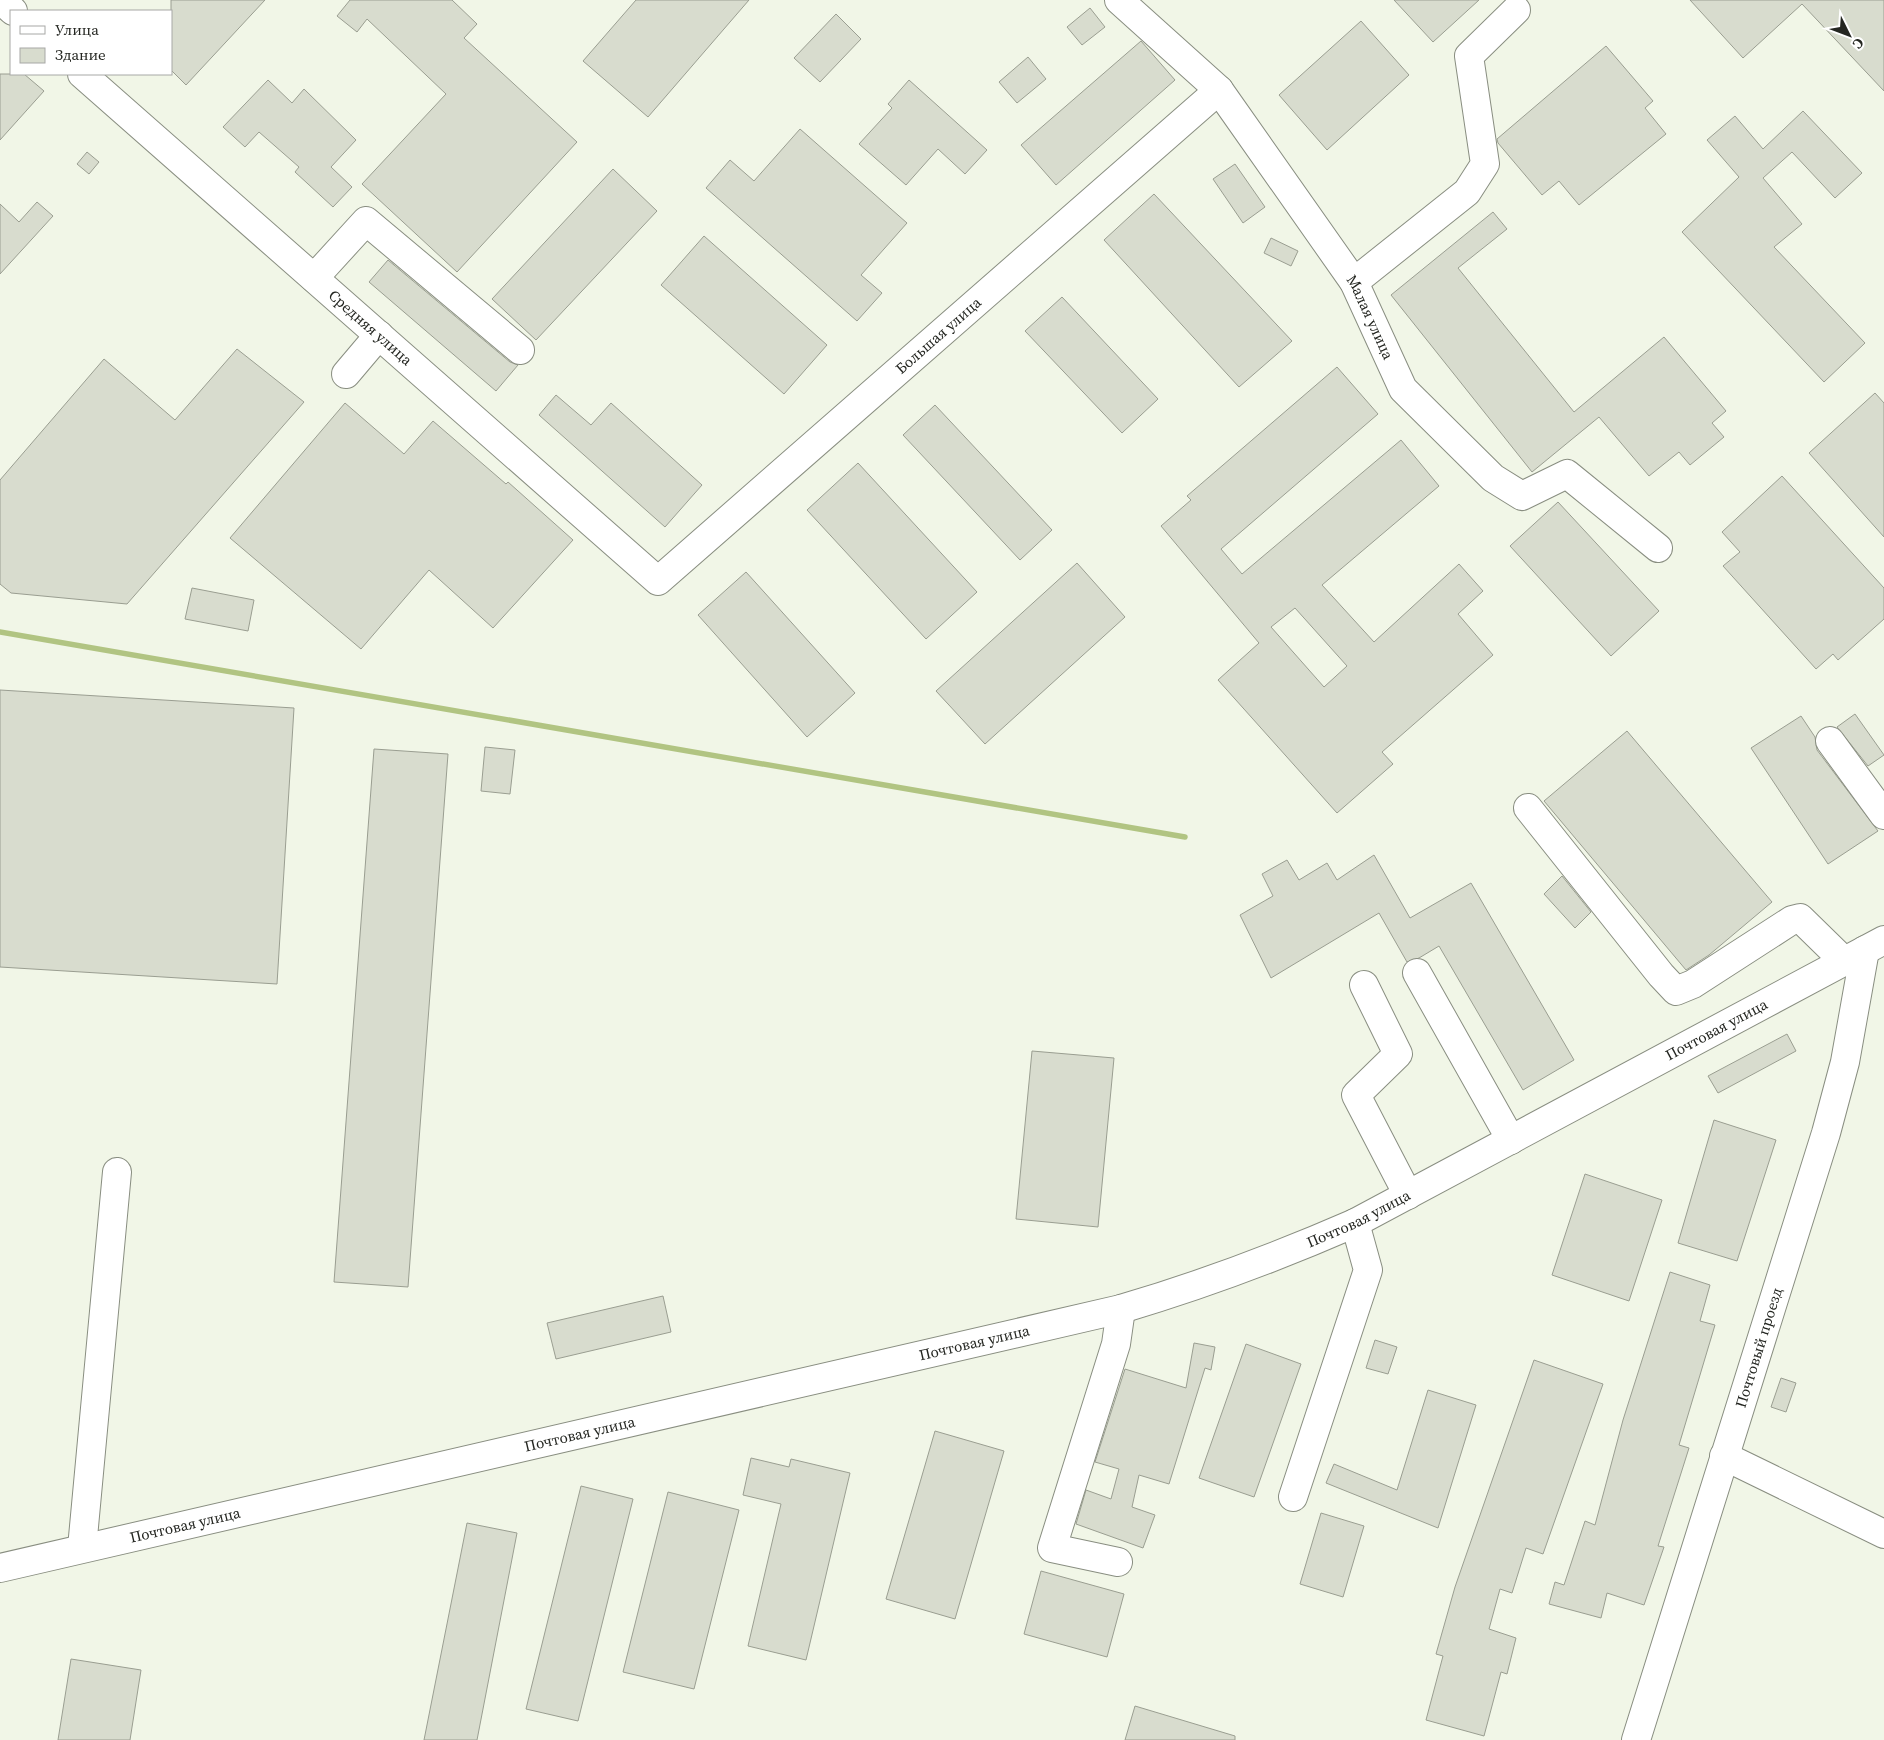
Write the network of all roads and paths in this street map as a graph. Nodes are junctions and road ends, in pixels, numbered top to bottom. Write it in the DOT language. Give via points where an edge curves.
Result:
graph roads {
  1 [pos="1,0"];
  2 [pos="1119,0"];
  3 [pos="12,10"];
  4 [pos="1516,10"];
  5 [pos="83,75"];
  6 [pos="1219,90"];
  7 [pos="314,278"];
  8 [pos="1354,282"];
  9 [pos="378,335"];
  10 [pos="520,350"];
  11 [pos="346,374"];
  12 [pos="1658,548"];
  13 [pos="658,581"];
  14 [pos="1830,742"];
  15 [pos="1528,808"];
  16 [pos="1884,815"];
  17 [pos="1865,950"];
  18 [pos="1417,973"];
  19 [pos="1364,985"];
  20 [pos="1511,1140"];
  21 [pos="117,1172"];
  22 [pos="1408,1195"];
  23 [pos="1355,1223"];
  24 [pos="1121,1309"];
  25 [pos="1724,1456"];
  26 [pos="1293,1497"];
  27 [pos="1884,1534"];
  28 [pos="82,1548"];
  29 [pos="1118,1562"];
  30 [pos="0,1568"];
  31 [pos="1636,1740"];
  1 -- 3 [label="street"];
  2 -- 6 [label="street, Малая улица"];
  4 -- 8 [label="street" via="1469,56 1485,164 1467,192"];
  5 -- 7 [label="street, Средняя улица"];
  6 -- 8 [label="street, Малая улица"];
  6 -- 13 [label="street, Большая улица"];
  7 -- 9 [label="street, Средняя улица"];
  7 -- 10 [label="street" via="366,221"];
  8 -- 12 [label="street, Малая улица" via="1403,389 1493,478 1522,496 1567,474"];
  9 -- 11 [label="street"];
  9 -- 13 [label="street, Средняя улица"];
  14 -- 16 [label="street"];
  15 -- 17 [label="street" via="1676,990 1693,984 1800,918"];
  17 -- 20 [label="street, Почтовая улица"];
  17 -- 25 [label="street, Почтовый проезд" via="1845,1062 1826,1133"];
  18 -- 20 [label="street"];
  19 -- 22 [label="street" via="1398,1054 1356,1094"];
  20 -- 22 [label="street, Почтовая улица"];
  21 -- 28 [label="street"];
  22 -- 23 [label="street, Почтовая улица"];
  23 -- 24 [label="street, Почтовая улица" via="1280,1256 1196,1287"];
  23 -- 26 [label="street" via="1368,1270"];
  24 -- 28 [label="street, Почтовая улица"];
  24 -- 29 [label="street" via="1116,1344 1052,1548"];
  25 -- 27 [label="street"];
  25 -- 31 [label="street, Почтовый проезд"];
  28 -- 30 [label="street, Почтовая улица"];
}
